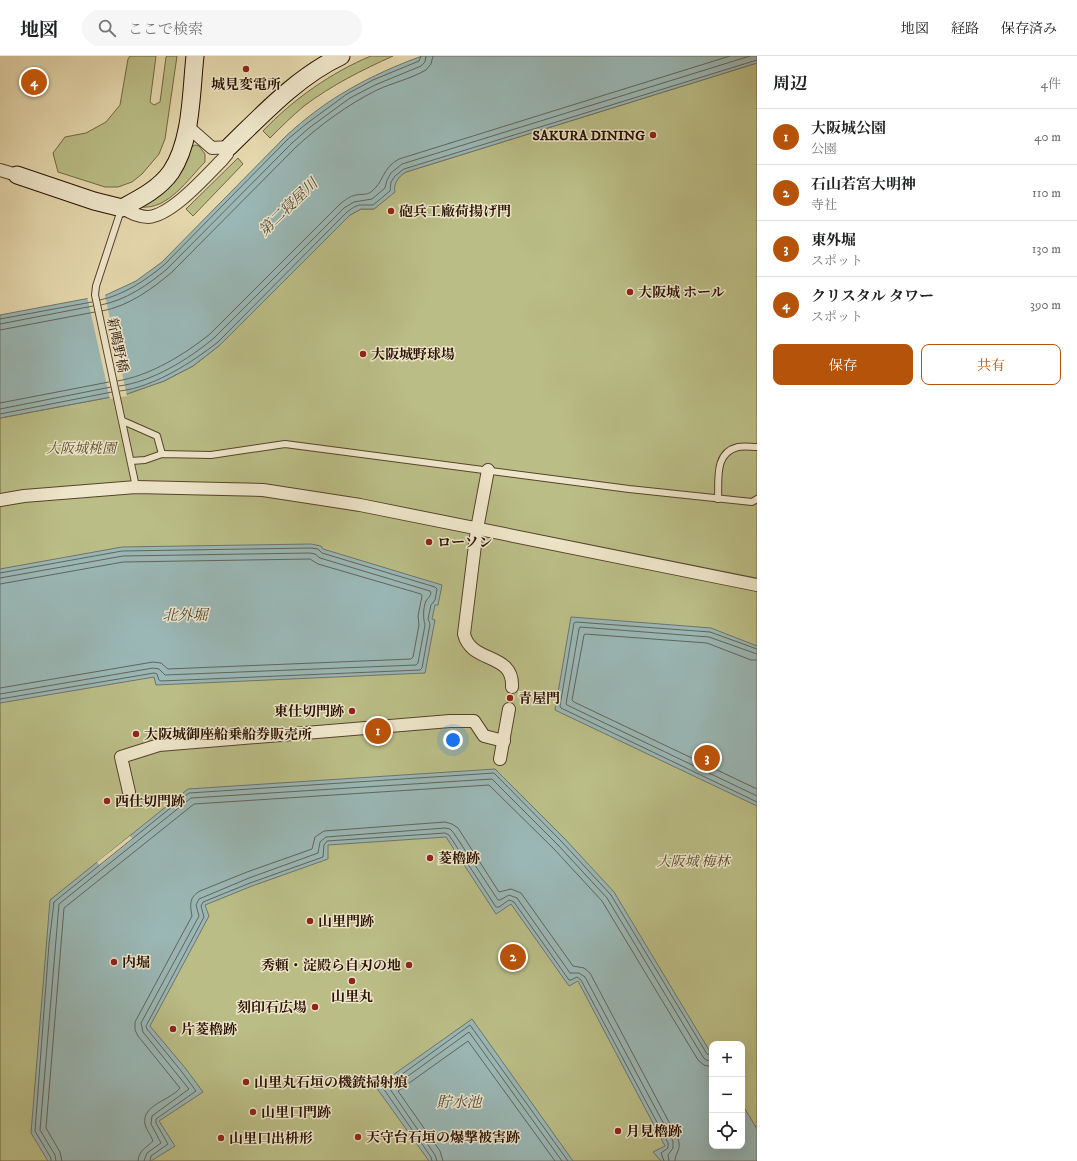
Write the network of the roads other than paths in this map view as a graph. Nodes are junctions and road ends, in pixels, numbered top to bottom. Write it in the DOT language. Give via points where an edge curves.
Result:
graph roads {
  1 [pos="195,56"];
  2 [pos="341,56"];
  3 [pos="187,126"];
  4 [pos="229,147"];
  5 [pos="0,170"];
  6 [pos="17,175"];
  7 [pos="122,208"];
  8 [pos="122,421"];
  9 [pos="757,447"];
  10 [pos="162,454"];
  11 [pos="131,461"];
  12 [pos="488,470"];
  13 [pos="136,487"];
  14 [pos="718,499"];
  15 [pos="757,499"];
  16 [pos="0,500"];
  17 [pos="477,529"];
  18 [pos="757,585"];
  19 [pos="512,687"];
  20 [pos="509,709"];
  21 [pos="504,741"];
  22 [pos="500,759"];
  23 [pos="129,792"];
  1 -- 3 [label="street"];
  2 -- 4 [label="street" via="282,96"];
  3 -- 4 [label="street" via="212,148"];
  3 -- 7 [label="street" via="183,146 163,181"];
  4 -- 7 [label="street" via="222,160 166,211 149,217 137,216"];
  5 -- 6 [label="street"];
  6 -- 7 [label="street"];
  7 -- 8 [label="lane, 新鴫野橋" via="95,295"];
  8 -- 10 [label="lane" via="157,436"];
  8 -- 11 [label="lane, 新鴫野橋"];
  9 -- 14 [label="lane" via="739,447 727,451 720,462"];
  10 -- 11 [label="lane" via="145,460"];
  10 -- 12 [label="lane" via="211,455 285,444"];
  11 -- 13 [label="lane, 新鴫野橋"];
  12 -- 14 [label="lane"];
  12 -- 17 [label="street"];
  13 -- 16 [label="street"];
  13 -- 17 [label="street" via="263,490 360,505"];
  14 -- 15 [label="lane" via="752,502"];
  17 -- 18 [label="street"];
  17 -- 19 [label="street" via="465,640 473,650 506,667 513,680"];
  20 -- 21 [label="street"];
  21 -- 22 [label="street"];
  21 -- 23 [label="street" via="484,736 474,721 450,721 159,745 121,757"];
}
